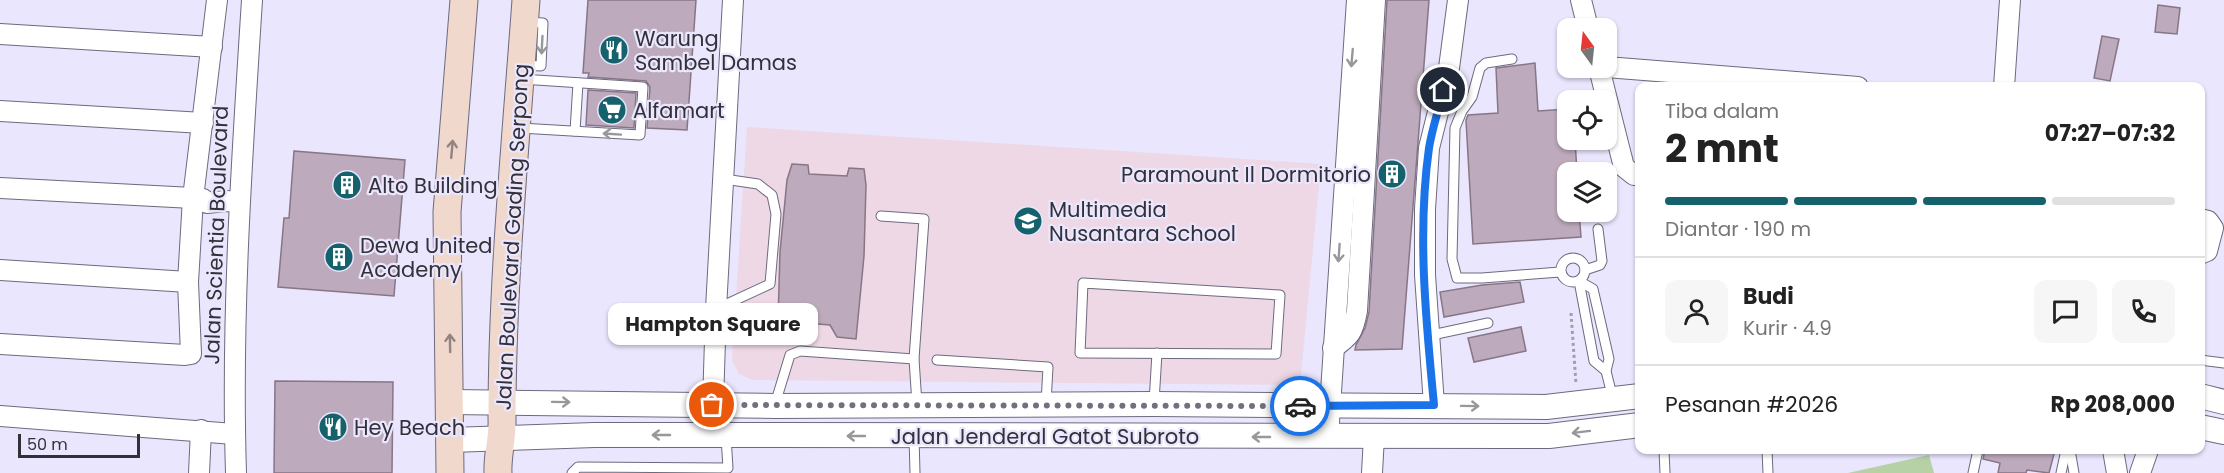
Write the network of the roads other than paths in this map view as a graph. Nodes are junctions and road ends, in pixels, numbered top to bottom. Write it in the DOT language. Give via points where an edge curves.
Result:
graph roads {
  1 [pos="217,0"];
  2 [pos="252,0"];
  3 [pos="465,0"];
  4 [pos="734,0"];
  5 [pos="1357,0"];
  6 [pos="1376,0"];
  7 [pos="1458,0"];
  8 [pos="1581,0"];
  9 [pos="2010,0"];
  10 [pos="525,11"];
  11 [pos="1586,18"];
  12 [pos="0,34"];
  13 [pos="212,47"];
  14 [pos="1512,59"];
  15 [pos="1617,68"];
  16 [pos="521,72"];
  17 [pos="1602,78"];
  18 [pos="1795,82"];
  19 [pos="2004,82"];
  20 [pos="578,83"];
  21 [pos="0,111"];
  22 [pos="203,123"];
  23 [pos="517,128"];
  24 [pos="575,131"];
  25 [pos="1635,174"];
  26 [pos="724,179"];
  27 [pos="0,188"];
  28 [pos="198,198"];
  29 [pos="233,202"];
  30 [pos="881,216"];
  31 [pos="2205,220"];
  32 [pos="1598,229"];
  33 [pos="2205,252"];
  34 [pos="0,270"];
  35 [pos="1585,270"];
  36 [pos="1560,272"];
  37 [pos="1579,281"];
  38 [pos="188,282"];
  39 [pos="716,309"];
  40 [pos="1488,323"];
  41 [pos="1428,336"];
  42 [pos="0,344"];
  43 [pos="1333,348"];
  44 [pos="1157,353"];
  45 [pos="914,359"];
  46 [pos="937,360"];
  47 [pos="2205,361"];
  48 [pos="2224,363"];
  49 [pos="1606,371"];
  50 [pos="1635,397"];
  51 [pos="2205,397"];
  52 [pos="1613,400"];
  53 [pos="502,401"];
  54 [pos="451,402"];
  55 [pos="2224,402"];
  56 [pos="1154,404"];
  57 [pos="712,405"];
  58 [pos="917,405"];
  59 [pos="1046,405"];
  60 [pos="1434,405"];
  61 [pos="775,406"];
  62 [pos="1329,406"];
  63 [pos="0,416"];
  64 [pos="1635,426"];
  65 [pos="2205,428"];
  66 [pos="203,431"];
  67 [pos="2224,432"];
  68 [pos="234,434"];
  69 [pos="719,435"];
  70 [pos="914,436"];
  71 [pos="1374,436"];
  72 [pos="1328,437"];
  73 [pos="502,439"];
  74 [pos="450,440"];
  75 [pos="1664,454"];
  76 [pos="1767,454"];
  77 [pos="1977,454"];
  78 [pos="2067,454"];
  79 [pos="2069,454"];
  80 [pos="2114,454"];
  81 [pos="2147,454"];
  82 [pos="199,473"];
  83 [pos="236,473"];
  84 [pos="450,473"];
  85 [pos="498,473"];
  86 [pos="572,473"];
  87 [pos="915,473"];
  88 [pos="1372,473"];
  89 [pos="1665,473"];
  90 [pos="1768,473"];
  91 [pos="1973,473"];
  92 [pos="2061,473"];
  93 [pos="2074,473"];
  94 [pos="2117,473"];
  95 [pos="2140,473"];
  1 -- 13 [label="street"];
  2 -- 29 [label="street, Jalan Scientia Boulevard"];
  54 -- 3 [label="main road, one-way" via="447,212"];
  4 -- 26 [label="street"];
  5 -- 43 [label="street, one-way"];
  6 -- 43 [label="street" via="1357,311 1354,329"];
  7 -- 41 [label="street" via="1449,68 1429,148 1425,220"];
  8 -- 11 [label="street"];
  9 -- 19 [label="street"];
  10 -- 16 [label="main road, Jalan Boulevard Gading Serpong, one-way"];
  12 -- 13 [label="street"];
  13 -- 22 [label="street"];
  14 -- 36 [label="lane" via="1486,63 1480,68 1472,97 1455,128 1454,272 1457,278 1482,278"];
  15 -- 18 [label="street"];
  16 -- 20 [label="lane"];
  16 -- 23 [label="main road, Jalan Boulevard Gading Serpong"];
  17 -- 25 [label="street" via="1624,167"];
  20 -- 24 [label="lane"];
  20 -- 24 [label="lane, one-way" via="643,87 640,135"];
  21 -- 22 [label="street"];
  22 -- 28 [label="street"];
  23 -- 24 [label="lane"];
  23 -- 53 [label="main road, Jalan Boulevard Gading Serpong"];
  26 -- 39 [label="street"];
  26 -- 39 [label="lane" via="758,184 772,195 776,213 770,284"];
  27 -- 28 [label="street"];
  28 -- 29 [label="street" via="220,196"];
  28 -- 38 [label="street"];
  29 -- 68 [label="street, Jalan Scientia Boulevard"];
  30 -- 45 [label="lane" via="924,219"];
  31 -- 33 [label="street" via="2213,228"];
  32 -- 35 [label="lane" via="1602,261"];
  34 -- 38 [label="street"];
  35 -- 36 [label="lane" via="1579,259 1572,258 1563,263"];
  35 -- 37 [label="lane"];
  36 -- 37 [label="lane" via="1569,282"];
  37 -- 49 [label="lane" via="1594,361"];
  37 -- 49 [label="lane" via="1593,289 1609,359"];
  38 -- 42 [label="street" via="191,354"];
  39 -- 57 [label="street"];
  40 -- 41 [label="lane"];
  41 -- 60 [label="street"];
  43 -- 62 [label="street"];
  44 -- 44 [label="lane" via="1276,354 1280,295 1083,283 1080,353"];
  44 -- 56 [label="lane"];
  45 -- 58 [label="lane"];
  45 -- 61 [label="lane" via="800,351 790,355"];
  46 -- 59 [label="lane" via="1048,367"];
  47 -- 48 [label="lane"];
  49 -- 52 [label="lane"];
  50 -- 52 [label="street, Jalan Jenderal Gatot Subroto"];
  51 -- 55 [label="street"];
  60 -- 52 [label="street, Jalan Jenderal Gatot Subroto, one-way" via="1546,407"];
  53 -- 54 [label="street, Jalan Jenderal Gatot Subroto"];
  53 -- 57 [label="street, Jalan Jenderal Gatot Subroto, one-way"];
  53 -- 73 [label="main road, Jalan Boulevard Gading Serpong"];
  54 -- 74 [label="main road"];
  56 -- 59 [label="street, Jalan Jenderal Gatot Subroto"];
  56 -- 62 [label="street, Jalan Jenderal Gatot Subroto"];
  57 -- 61 [label="street, Jalan Jenderal Gatot Subroto"];
  57 -- 69 [label="street"];
  58 -- 59 [label="street, Jalan Jenderal Gatot Subroto"];
  58 -- 61 [label="street, Jalan Jenderal Gatot Subroto"];
  60 -- 62 [label="street, Jalan Jenderal Gatot Subroto"];
  62 -- 72 [label="street"];
  63 -- 66 [label="street"];
  64 -- 71 [label="street, Jalan Jenderal Gatot Subroto, one-way" via="1549,436"];
  65 -- 67 [label="street"];
  66 -- 68 [label="street"];
  66 -- 82 [label="street"];
  68 -- 83 [label="street, Jalan Scientia Boulevard"];
  70 -- 69 [label="street, Jalan Jenderal Gatot Subroto, one-way"];
  69 -- 73 [label="street, Jalan Jenderal Gatot Subroto, one-way"];
  69 -- 86 [label="lane" via="728,468 578,467"];
  72 -- 70 [label="street, Jalan Jenderal Gatot Subroto, one-way"];
  70 -- 87 [label="lane"];
  71 -- 72 [label="street, Jalan Jenderal Gatot Subroto"];
  71 -- 88 [label="street"];
  73 -- 74 [label="street, Jalan Jenderal Gatot Subroto"];
  73 -- 85 [label="main road, Jalan Boulevard Gading Serpong"];
  74 -- 84 [label="main road"];
  75 -- 89 [label="lane"];
  76 -- 90 [label="lane"];
  77 -- 91 [label="lane"];
  78 -- 92 [label="lane"];
  79 -- 93 [label="lane"];
  80 -- 94 [label="street"];
  81 -- 95 [label="street"];
}
